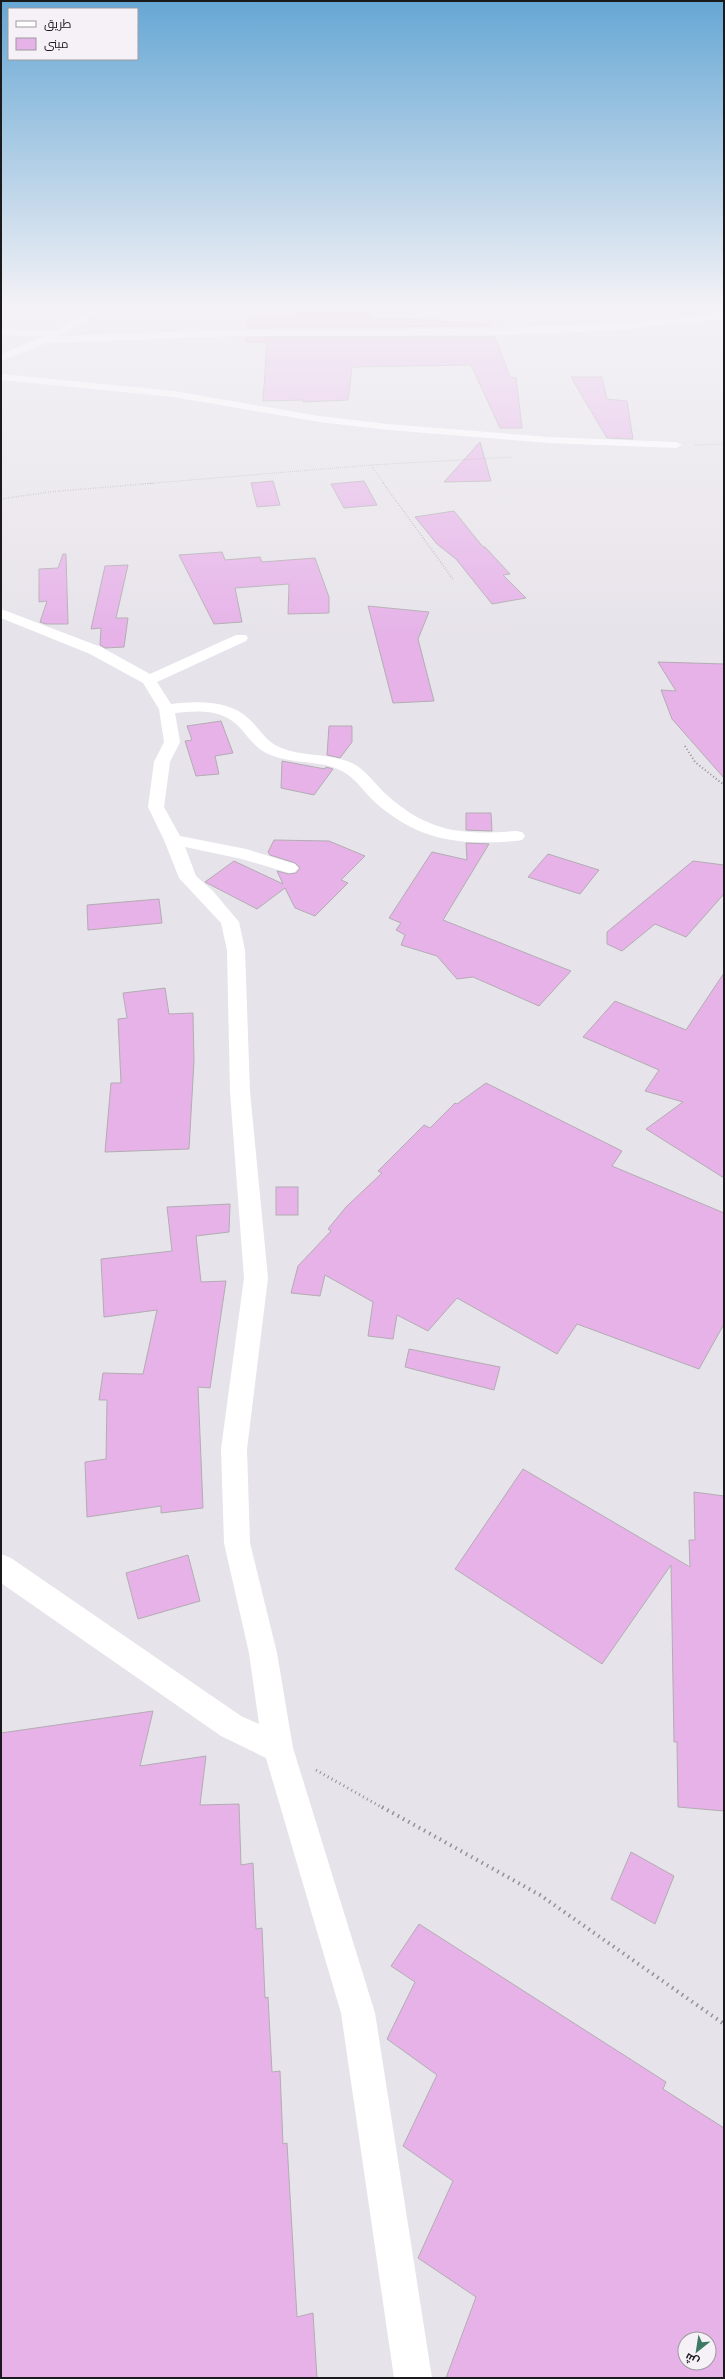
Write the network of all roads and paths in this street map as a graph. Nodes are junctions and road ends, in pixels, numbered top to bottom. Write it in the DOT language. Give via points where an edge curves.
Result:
graph roads {
  1 [pos="303,416"];
  2 [pos="724,444"];
  3 [pos="676,445"];
  4 [pos="514,457"];
  5 [pos="372,465"];
  6 [pos="1,499"];
  7 [pos="453,579"];
  8 [pos="1,613"];
  9 [pos="241,638"];
  10 [pos="149,680"];
  11 [pos="167,709"];
  12 [pos="685,746"];
  13 [pos="724,785"];
  14 [pos="516,836"];
  15 [pos="173,840"];
  16 [pos="289,868"];
  17 [pos="1,1567"];
  18 [pos="278,1748"];
  19 [pos="724,2024"];
  20 [pos="413,2378"];
  1 -- 3 [label="street" via="374,426 549,440"];
  2 -- 3 [label="path"];
  4 -- 5 [label="path"];
  5 -- 6 [label="path" via="49,492"];
  5 -- 7 [label="path" via="408,520"];
  8 -- 10 [label="street" via="90,647 123,663"];
  9 -- 10 [label="street"];
  10 -- 11 [label="street"];
  11 -- 14 [label="street" via="187,706 231,714 241,719 270,749 295,756 333,761 348,768 400,816 425,830 479,839"];
  11 -- 15 [label="street" via="172,742 162,762 156,807"];
  12 -- 13 [label="path" via="695,762"];
  15 -- 16 [label="street" via="246,854"];
  15 -- 18 [label="street" via="188,878 207,895 230,922 236,950 240,1092 256,1278 234,1449 237,1543 263,1653"];
  17 -- 18 [label="street" via="231,1726"];
  18 -- 19 [label="path" via="540,1896"];
  18 -- 20 [label="street" via="358,2013"];
}
